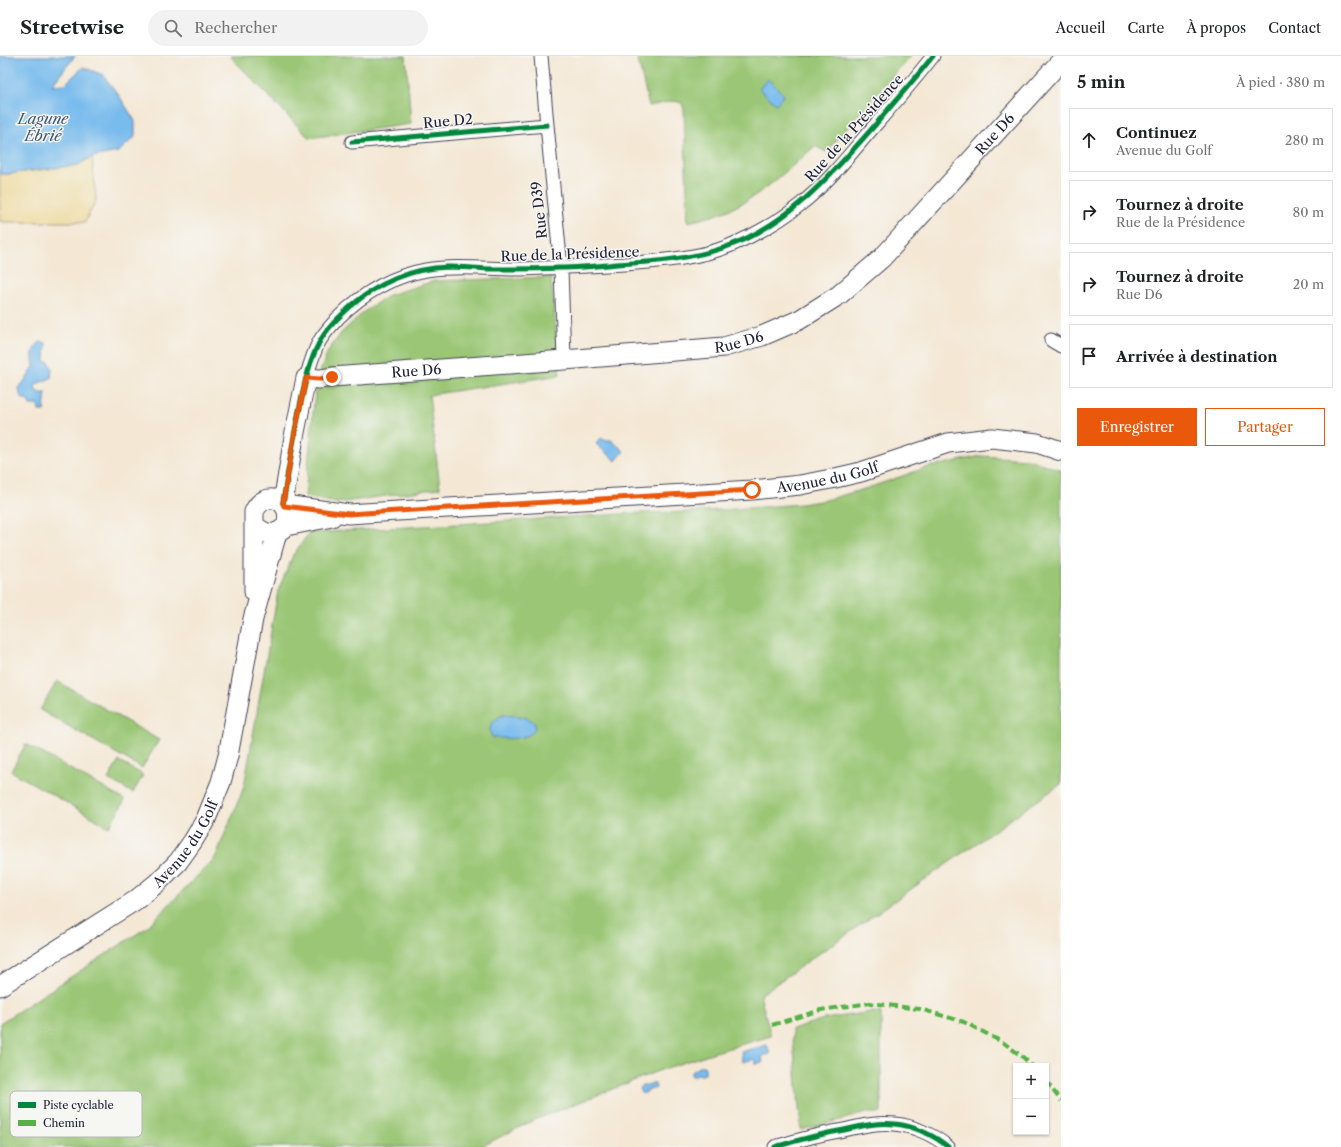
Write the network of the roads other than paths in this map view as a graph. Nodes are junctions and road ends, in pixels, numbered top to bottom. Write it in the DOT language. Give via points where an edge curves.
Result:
graph roads {
  1 [pos="541,56"];
  2 [pos="933,56"];
  3 [pos="1061,61"];
  4 [pos="547,125"];
  5 [pos="352,142"];
  6 [pos="561,268"];
  7 [pos="564,360"];
  8 [pos="306,378"];
  9 [pos="1061,451"];
  10 [pos="278,503"];
  11 [pos="349,514"];
  12 [pos="254,525"];
  13 [pos="281,529"];
  14 [pos="254,619"];
  15 [pos="0,986"];
  16 [pos="775,1147"];
  17 [pos="948,1147"];
  1 -- 4 [label="street, Rue D39"];
  2 -- 6 [label="street, Rue de la Présidence" via="821,186 779,220 755,234 695,256 665,261"];
  3 -- 7 [label="main road, Rue D6" via="882,258 839,295 800,320 762,336 724,347"];
  4 -- 5 [label="street, Rue D2"];
  4 -- 6 [label="street, Rue D39"];
  6 -- 7 [label="street, Rue D39"];
  6 -- 8 [label="street, Rue de la Présidence" via="447,268 405,274 362,296 329,328 320,342"];
  7 -- 8 [label="main road, Rue D6"];
  8 -- 10 [label="main road, Rue de la Présidence"];
  9 -- 11 [label="main road, Avenue du Golf" via="1037,443 992,438 948,443 861,472 800,485"];
  10 -- 11 [label="main road, Avenue du Golf"];
  10 -- 12 [label="main road, Avenue du Golf" via="260,502 254,512"];
  10 -- 13 [label="main road, Avenue du Golf" via="288,514"];
  11 -- 13 [label="main road, Avenue du Golf"];
  12 -- 13 [label="main road, Avenue du Golf" via="271,534"];
  12 -- 14 [label="main road, Avenue du Golf"];
  13 -- 14 [label="main road, Avenue du Golf"];
  14 -- 15 [label="main road, Avenue du Golf" via="221,782 206,819 193,841 178,862 136,900"];
  16 -- 17 [label="street" via="811,1136 869,1124 896,1124 939,1139"];
}
